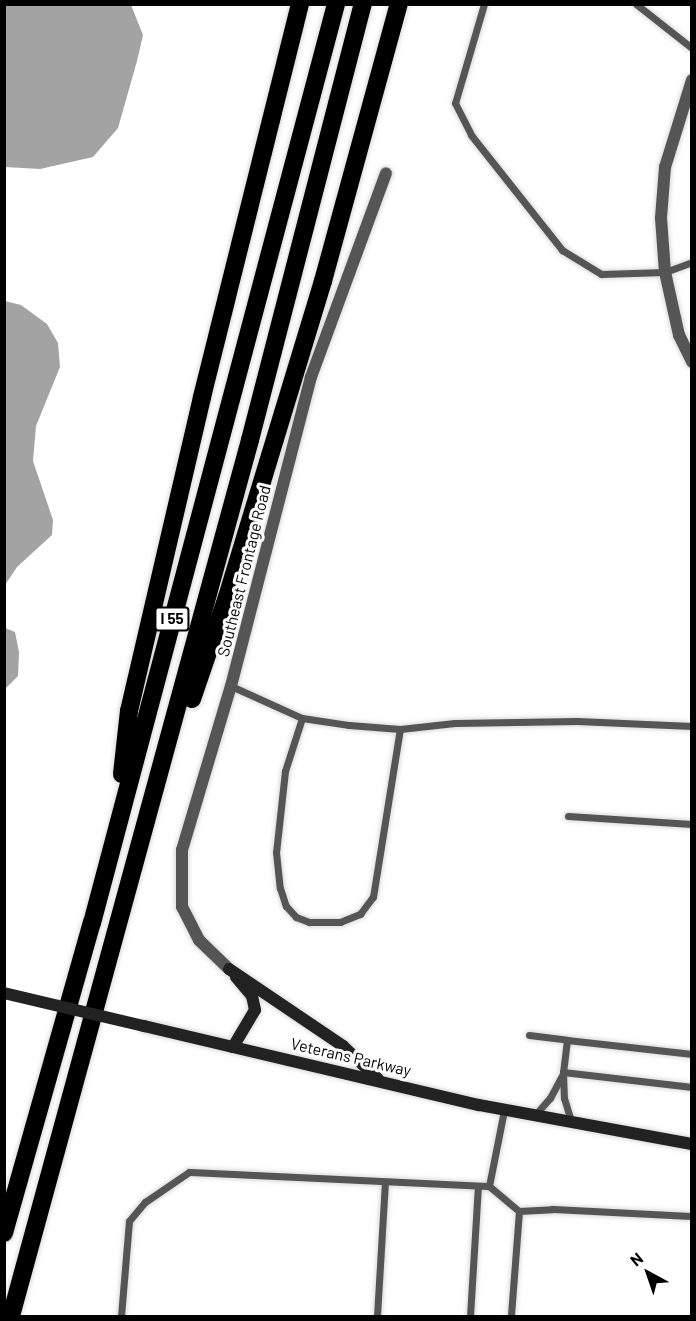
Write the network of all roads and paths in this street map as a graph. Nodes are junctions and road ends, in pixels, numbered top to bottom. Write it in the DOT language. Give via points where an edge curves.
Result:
graph roads {
  1 [pos="300,4"];
  2 [pos="336,4"];
  3 [pos="363,4"];
  4 [pos="399,4"];
  5 [pos="484,4"];
  6 [pos="636,4"];
  7 [pos="692,48"];
  8 [pos="692,80"];
  9 [pos="386,173"];
  10 [pos="692,262"];
  11 [pos="665,272"];
  12 [pos="692,362"];
  13 [pos="231,686"];
  14 [pos="302,718"];
  15 [pos="692,726"];
  16 [pos="400,729"];
  17 [pos="568,816"];
  18 [pos="692,824"];
  19 [pos="114,840"];
  20 [pos="141,845"];
  21 [pos="230,969"];
  22 [pos="4,993"];
  23 [pos="530,1035"];
  24 [pos="567,1040"];
  25 [pos="233,1047"];
  26 [pos="692,1054"];
  27 [pos="563,1072"];
  28 [pos="379,1080"];
  29 [pos="692,1088"];
  30 [pos="504,1110"];
  31 [pos="534,1116"];
  32 [pos="572,1124"];
  33 [pos="692,1144"];
  34 [pos="385,1182"];
  35 [pos="478,1186"];
  36 [pos="489,1186"];
  37 [pos="519,1211"];
  38 [pos="692,1216"];
  39 [pos="4,1233"];
  40 [pos="11,1317"];
  41 [pos="121,1317"];
  42 [pos="377,1317"];
  43 [pos="470,1317"];
  44 [pos="511,1317"];
  1 -- 19 [label="highway" via="207,375 129,711"];
  2 -- 19 [label="highway, I 55"];
  3 -- 20 [label="highway, I 55"];
  4 -- 20 [label="highway" via="323,281 227,597"];
  5 -- 11 [label="lane" via="455,103 471,135 562,250 601,274"];
  6 -- 7 [label="lane"];
  8 -- 11 [label="street" via="665,166 661,218"];
  9 -- 13 [label="street, Southeast Frontage Road" via="311,377"];
  10 -- 11 [label="lane"];
  11 -- 12 [label="street" via="679,335"];
  13 -- 14 [label="lane"];
  13 -- 21 [label="street, Southeast Frontage Road" via="182,850 179,886 182,907 199,940"];
  14 -- 16 [label="lane"];
  14 -- 16 [label="lane" via="285,771 276,852 286,906 296,917 309,922 340,922 360,914 373,897"];
  15 -- 16 [label="lane" via="519,721"];
  17 -- 18 [label="lane"];
  19 -- 39 [label="highway, I 55"];
  20 -- 40 [label="highway, I 55"];
  21 -- 25 [label="main road" via="252,996 255,1010"];
  21 -- 28 [label="main road" via="343,1046"];
  22 -- 25 [label="main road, Veterans Parkway, bridge"];
  23 -- 24 [label="lane"];
  24 -- 26 [label="lane"];
  24 -- 27 [label="lane"];
  25 -- 28 [label="main road, Veterans Parkway"];
  27 -- 29 [label="lane"];
  27 -- 31 [label="lane" via="550,1098"];
  27 -- 32 [label="lane" via="564,1098"];
  28 -- 30 [label="main road, Veterans Parkway"];
  30 -- 31 [label="main road, Veterans Parkway"];
  30 -- 36 [label="lane"];
  31 -- 32 [label="main road, Veterans Parkway"];
  32 -- 33 [label="main road, Veterans Parkway"];
  34 -- 35 [label="lane"];
  34 -- 41 [label="lane" via="189,1173 145,1202 129,1221"];
  34 -- 42 [label="lane"];
  35 -- 36 [label="lane"];
  35 -- 43 [label="lane"];
  36 -- 37 [label="lane"];
  37 -- 38 [label="lane"];
  37 -- 44 [label="lane"];
}
